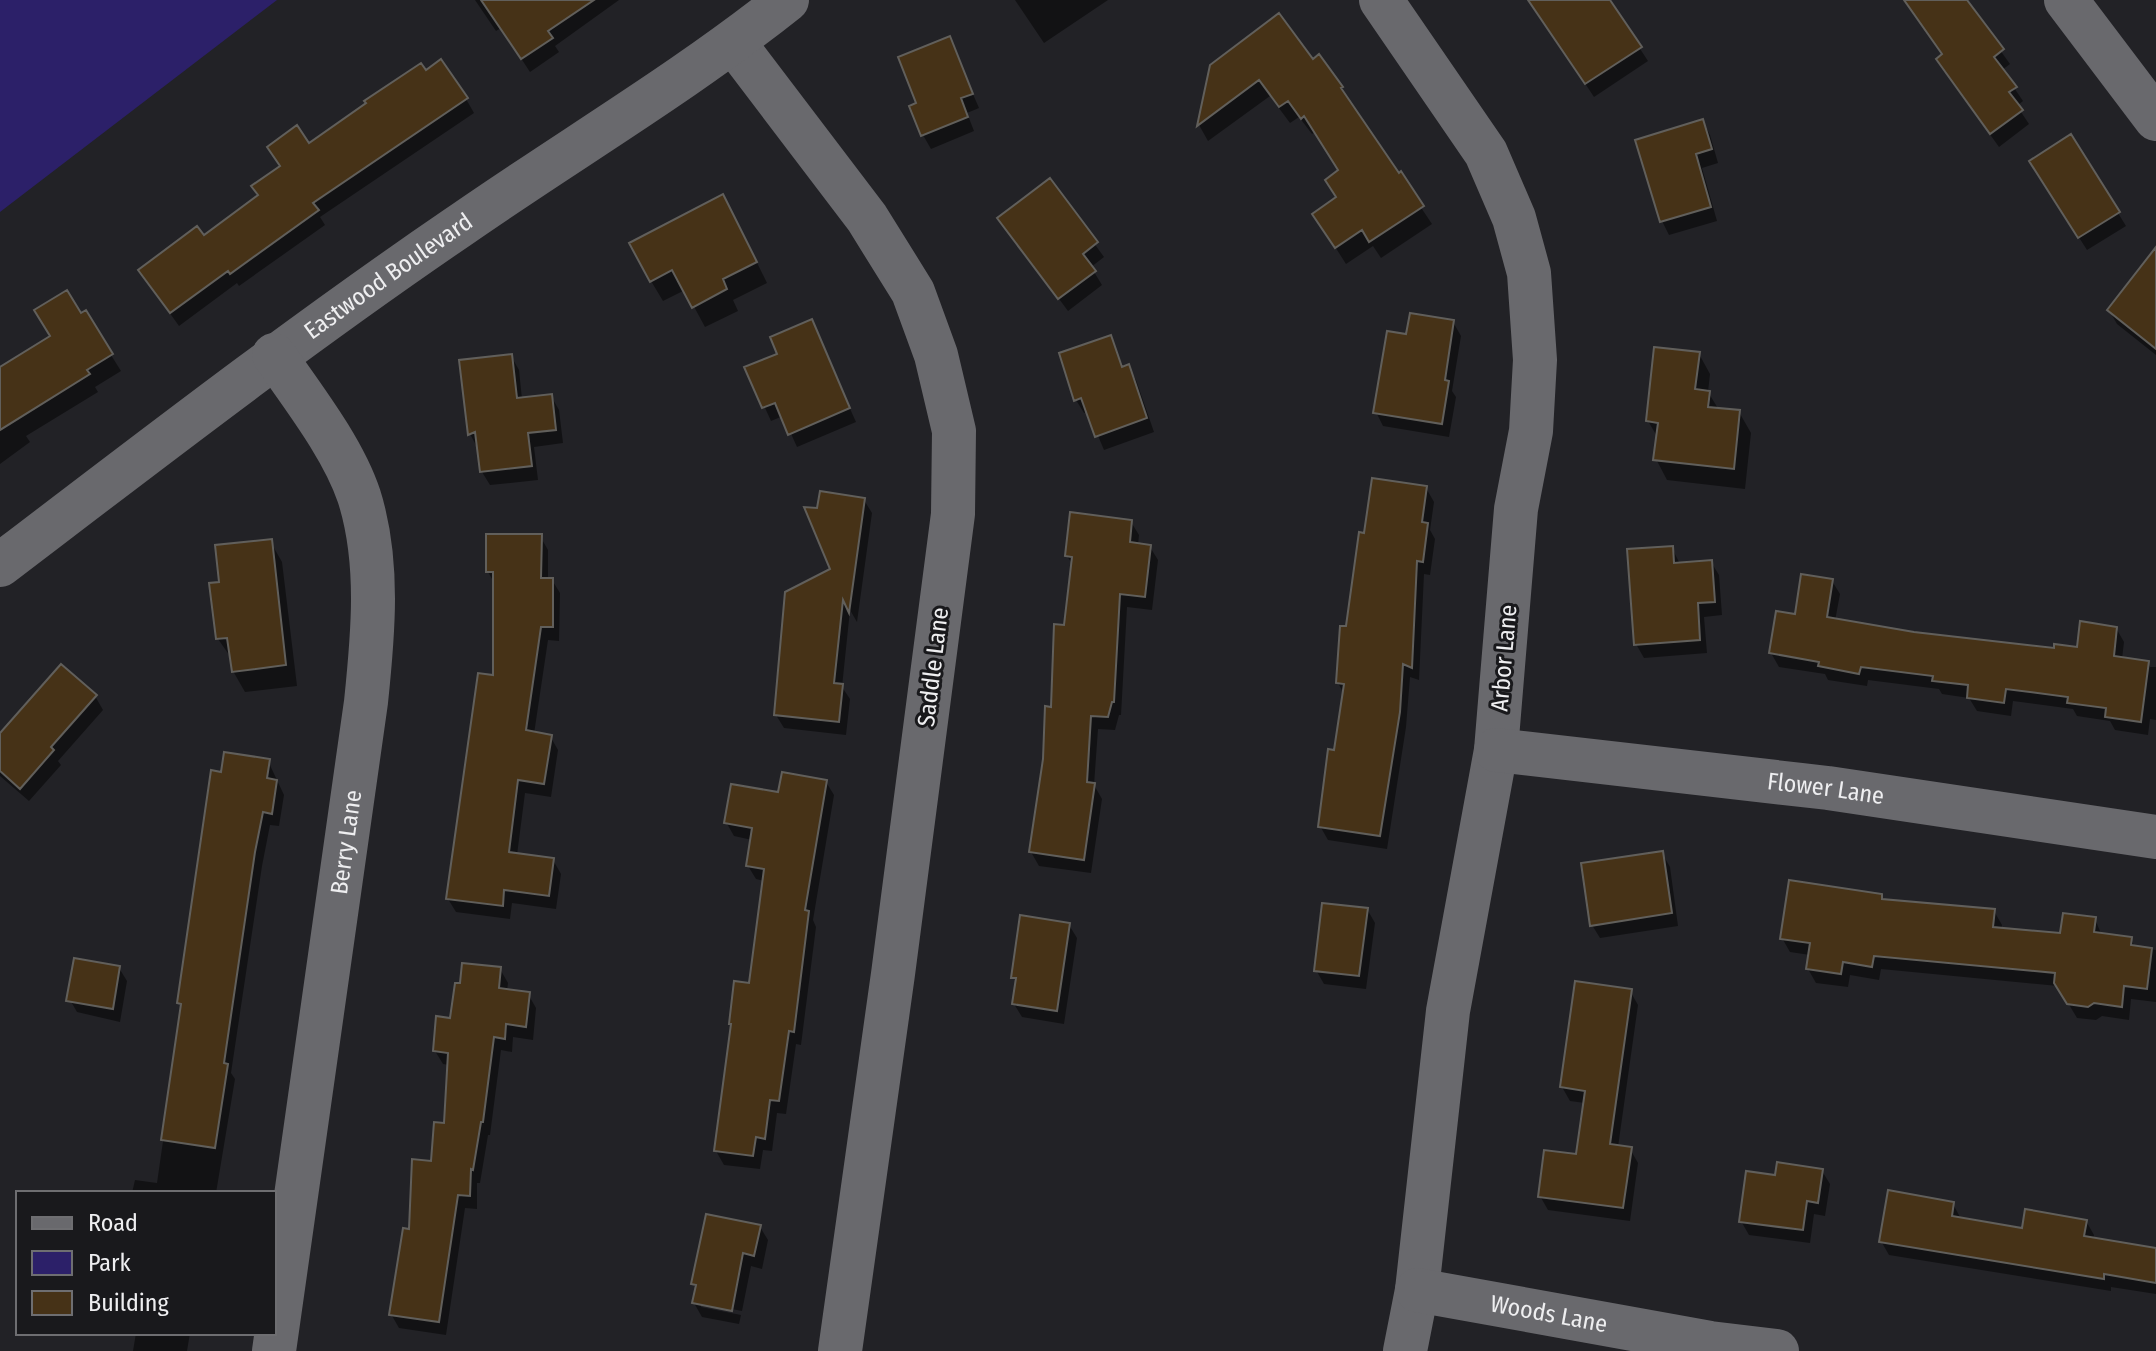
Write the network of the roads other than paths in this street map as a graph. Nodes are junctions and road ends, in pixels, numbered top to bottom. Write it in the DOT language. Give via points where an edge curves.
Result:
graph roads {
  1 [pos="787,0"];
  2 [pos="1381,0"];
  3 [pos="2066,0"];
  4 [pos="734,43"];
  5 [pos="2156,119"];
  6 [pos="274,355"];
  7 [pos="0,565"];
  8 [pos="1496,750"];
  9 [pos="2156,837"];
  10 [pos="1417,1290"];
  11 [pos="274,1351"];
  12 [pos="840,1351"];
  13 [pos="1405,1351"];
  14 [pos="1777,1351"];
  1 -- 4 [label="street, Eastwood Boulevard"];
  2 -- 8 [label="street, Arbor Lane" via="1486,153 1514,218 1529,273 1535,360 1532,417 1516,509"];
  3 -- 5 [label="street"];
  4 -- 6 [label="street, Eastwood Boulevard"];
  4 -- 12 [label="street, Saddle Lane" via="867,218 913,292 936,355 954,431 953,514"];
  6 -- 7 [label="street, Eastwood Boulevard"];
  6 -- 11 [label="street, Berry Lane" via="329,437 358,496 370,554 373,629"];
  8 -- 9 [label="street, Flower Lane" via="1828,788"];
  8 -- 10 [label="street, Arbor Lane" via="1448,1011"];
  10 -- 13 [label="street, Arbor Lane"];
  10 -- 14 [label="street, Woods Lane"];
}
